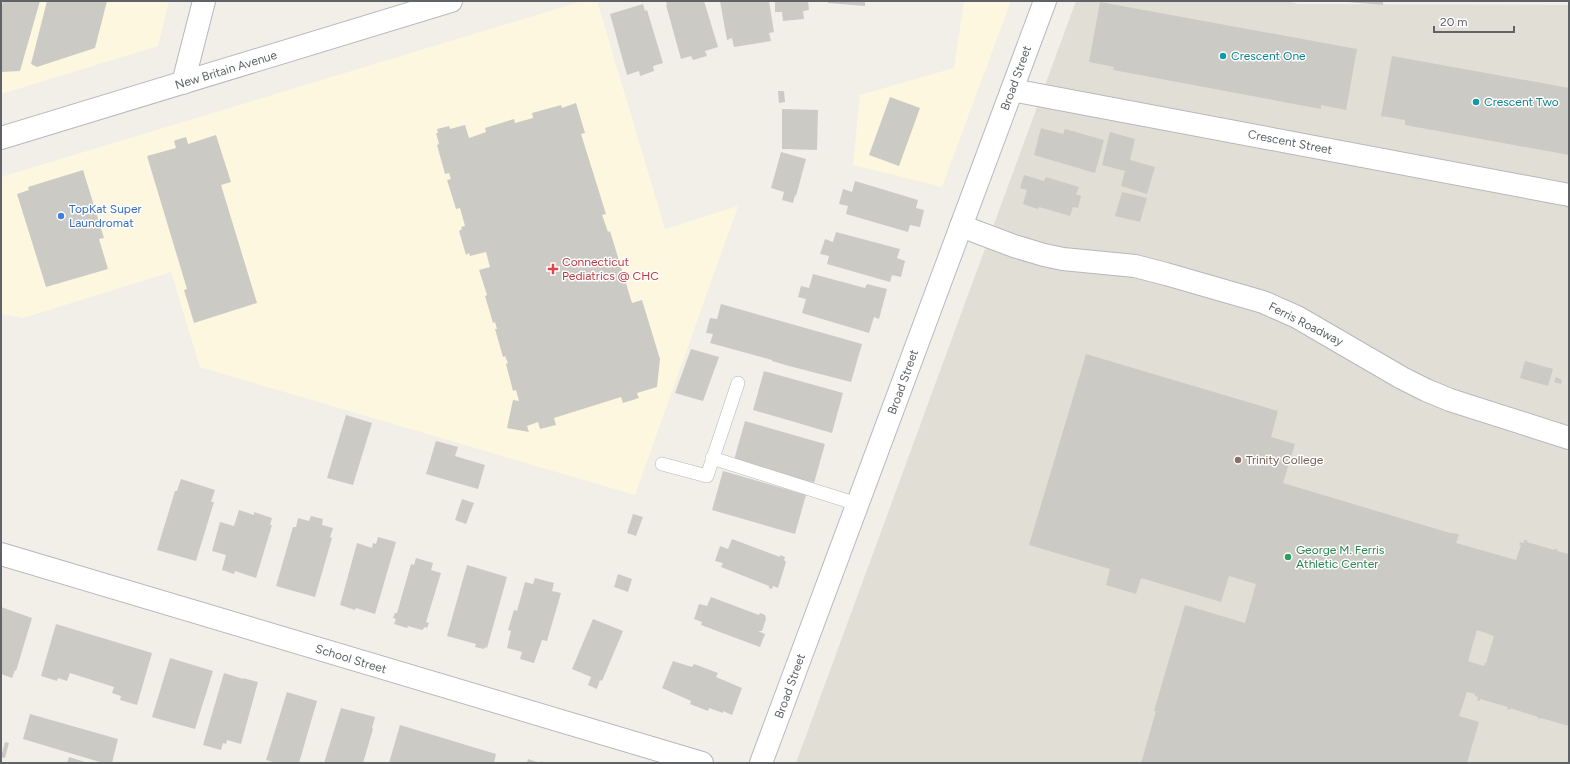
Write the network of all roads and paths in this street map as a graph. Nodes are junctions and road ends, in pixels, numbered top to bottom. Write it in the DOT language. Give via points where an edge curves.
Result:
graph roads {
  1 [pos="204,1"];
  2 [pos="451,1"];
  3 [pos="1045,1"];
  4 [pos="183,83"];
  5 [pos="1012,90"];
  6 [pos="1,138"];
  7 [pos="1569,195"];
  8 [pos="961,226"];
  9 [pos="738,383"];
  10 [pos="1569,438"];
  11 [pos="712,458"];
  12 [pos="662,464"];
  13 [pos="857,504"];
  14 [pos="1,554"];
  15 [pos="702,763"];
  16 [pos="761,763"];
  1 -- 4 [label="street"];
  2 -- 4 [label="street, New Britain Avenue"];
  3 -- 5 [label="street, Broad Street"];
  4 -- 6 [label="street, New Britain Avenue"];
  5 -- 7 [label="street, Crescent Street"];
  5 -- 8 [label="street, Broad Street"];
  8 -- 10 [label="street, Ferris Roadway" via="1044,255 1135,266 1263,302 1297,317 1426,390"];
  8 -- 13 [label="street, Broad Street"];
  9 -- 11 [label="lane"];
  11 -- 12 [label="lane" via="707,476"];
  11 -- 13 [label="lane"];
  13 -- 16 [label="street, Broad Street"];
  14 -- 15 [label="street, School Street"];
}
